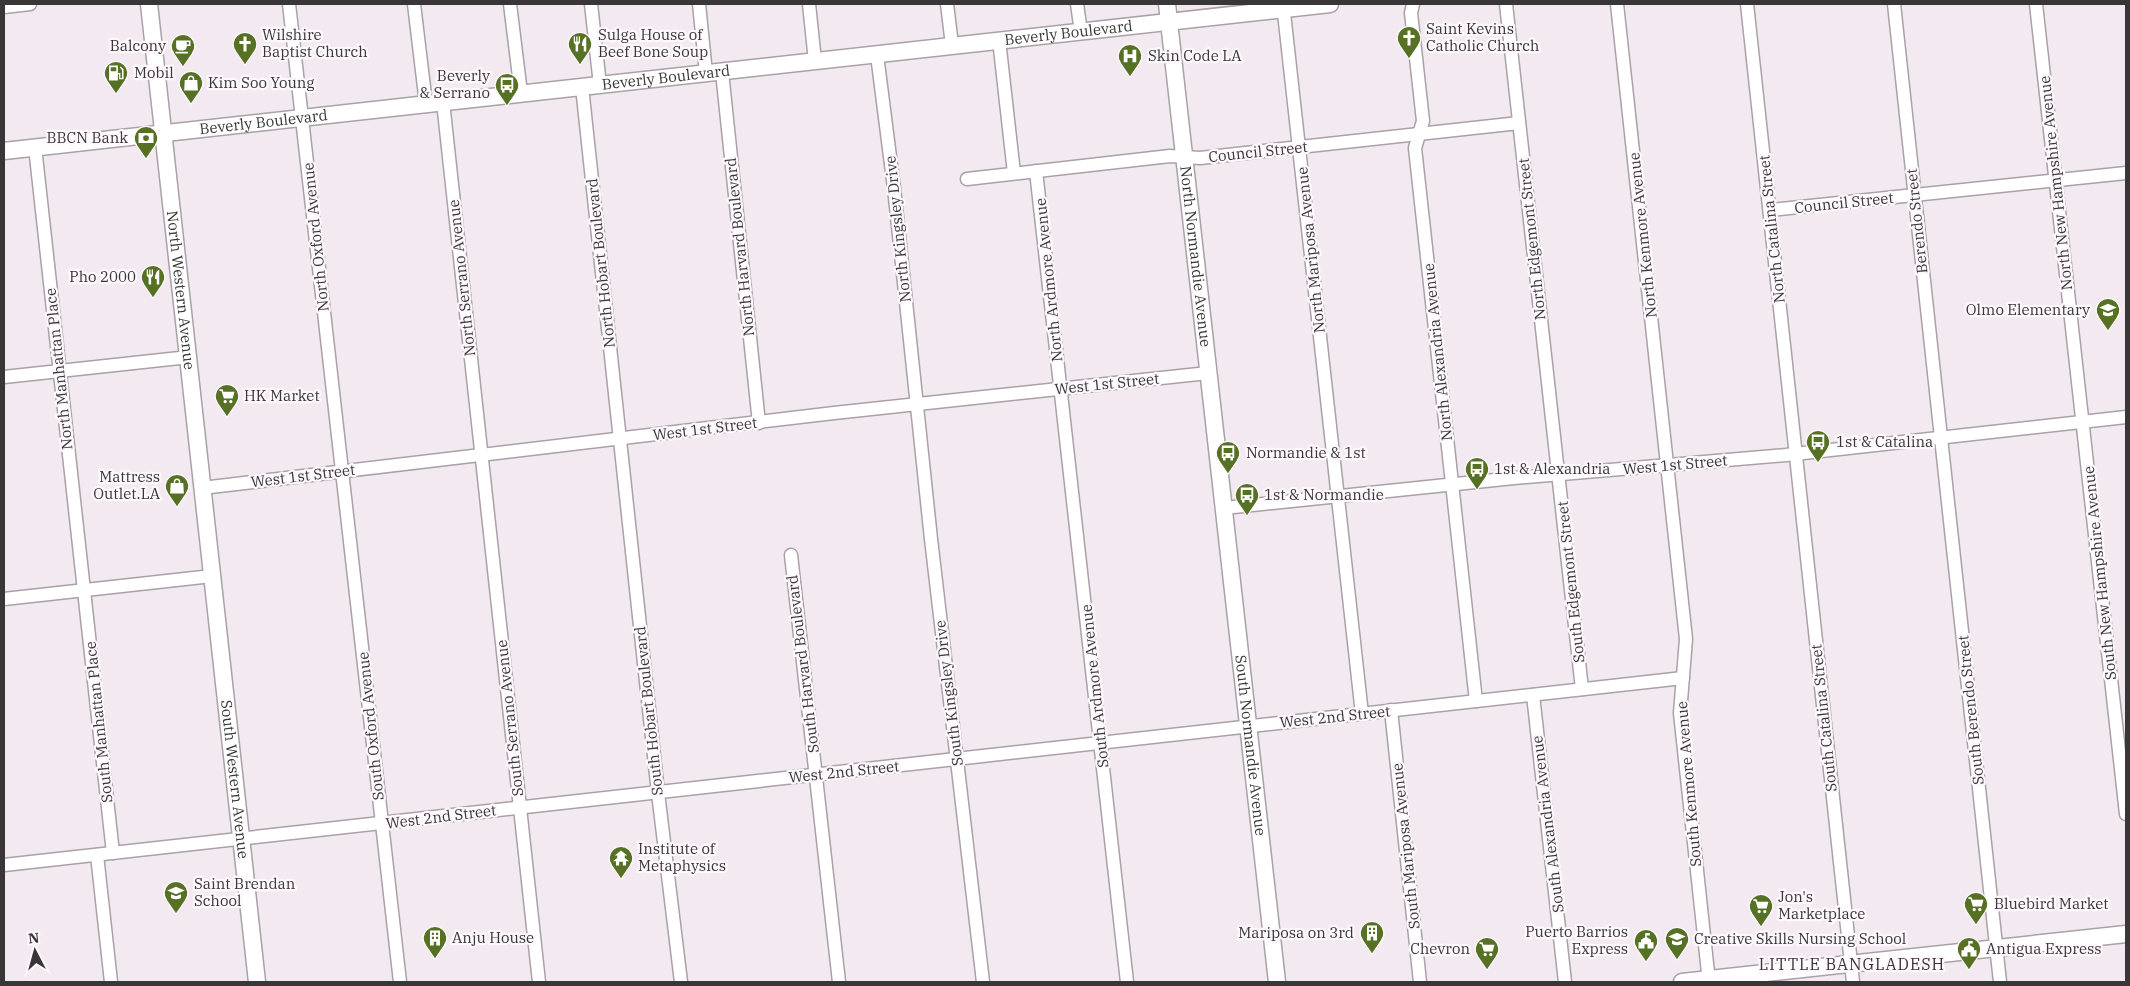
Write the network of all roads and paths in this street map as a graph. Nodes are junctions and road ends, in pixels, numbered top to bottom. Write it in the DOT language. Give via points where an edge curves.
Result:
graph roads {
  1 [pos="30,4"];
  2 [pos="150,4"];
  3 [pos="290,4"];
  4 [pos="414,4"];
  5 [pos="510,4"];
  6 [pos="590,4"];
  7 [pos="699,4"];
  8 [pos="809,4"];
  9 [pos="947,4"];
  10 [pos="1078,4"];
  11 [pos="1167,4"];
  12 [pos="1330,4"];
  13 [pos="1413,4"];
  14 [pos="1506,4"];
  15 [pos="1617,4"];
  16 [pos="1747,4"];
  17 [pos="1894,4"];
  18 [pos="2036,4"];
  19 [pos="1283,6"];
  20 [pos="4,7"];
  21 [pos="1170,21"];
  22 [pos="1081,32"];
  23 [pos="998,40"];
  24 [pos="952,45"];
  25 [pos="877,54"];
  26 [pos="815,61"];
  27 [pos="714,72"];
  28 [pos="600,85"];
  29 [pos="582,87"];
  30 [pos="521,93"];
  31 [pos="443,102"];
  32 [pos="426,104"];
  33 [pos="303,118"];
  34 [pos="1519,123"];
  35 [pos="164,133"];
  36 [pos="1420,134"];
  37 [pos="35,147"];
  38 [pos="1299,147"];
  39 [pos="4,151"];
  40 [pos="1185,157"];
  41 [pos="1036,171"];
  42 [pos="1014,173"];
  43 [pos="2126,173"];
  44 [pos="968,179"];
  45 [pos="2056,180"];
  46 [pos="1915,195"];
  47 [pos="1770,210"];
  48 [pos="188,357"];
  49 [pos="59,370"];
  50 [pos="1208,372"];
  51 [pos="4,377"];
  52 [pos="1061,389"];
  53 [pos="916,404"];
  54 [pos="2126,417"];
  55 [pos="2082,422"];
  56 [pos="759,423"];
  57 [pos="620,438"];
  58 [pos="1941,438"];
  59 [pos="482,454"];
  60 [pos="1796,454"];
  61 [pos="1667,466"];
  62 [pos="342,471"];
  63 [pos="1559,474"];
  64 [pos="1452,484"];
  65 [pos="202,488"];
  66 [pos="1338,496"];
  67 [pos="1224,508"];
  68 [pos="791,555"];
  69 [pos="212,576"];
  70 [pos="85,591"];
  71 [pos="4,599"];
  72 [pos="1683,678"];
  73 [pos="1582,689"];
  74 [pos="1533,695"];
  75 [pos="1476,701"];
  76 [pos="1392,710"];
  77 [pos="1362,714"];
  78 [pos="1249,726"];
  79 [pos="1102,742"];
  80 [pos="956,759"];
  81 [pos="816,775"];
  82 [pos="658,793"];
  83 [pos="520,807"];
  84 [pos="2126,814"];
  85 [pos="382,824"];
  86 [pos="243,840"];
  87 [pos="113,854"];
  88 [pos="97,855"];
  89 [pos="4,865"];
  90 [pos="2126,934"];
  91 [pos="1996,948"];
  92 [pos="1851,964"];
  93 [pos="1709,981"];
  94 [pos="111,982"];
  95 [pos="257,982"];
  96 [pos="400,982"];
  97 [pos="539,982"];
  98 [pos="681,982"];
  99 [pos="839,982"];
  100 [pos="983,982"];
  101 [pos="1128,982"];
  102 [pos="1277,982"];
  103 [pos="1420,982"];
  104 [pos="1565,982"];
  105 [pos="1682,982"];
  106 [pos="1853,982"];
  107 [pos="2000,982"];
  1 -- 20 [label="street"];
  2 -- 35 [label="main road, North Western Avenue"];
  3 -- 33 [label="street, North Oxford Avenue"];
  4 -- 32 [label="street"];
  5 -- 30 [label="street"];
  6 -- 28 [label="street"];
  7 -- 27 [label="street, North Harvard Boulevard"];
  8 -- 26 [label="street"];
  9 -- 24 [label="street"];
  10 -- 22 [label="street"];
  11 -- 21 [label="main road, North Normandie Avenue"];
  12 -- 19 [label="main road, Beverly Boulevard"];
  13 -- 36 [label="street, North Alexandria Avenue" via="1411,13 1423,121"];
  14 -- 34 [label="street, North Edgemont Street"];
  15 -- 61 [label="street, North Kenmore Avenue"];
  16 -- 47 [label="street, North Catalina Street"];
  17 -- 46 [label="street, Berendo Street"];
  18 -- 45 [label="street, North New Hampshire Avenue"];
  19 -- 21 [label="main road, Beverly Boulevard"];
  19 -- 38 [label="street, North Mariposa Avenue"];
  21 -- 22 [label="main road, Beverly Boulevard"];
  21 -- 40 [label="main road, North Normandie Avenue"];
  22 -- 23 [label="main road, Beverly Boulevard"];
  23 -- 24 [label="main road, Beverly Boulevard"];
  23 -- 42 [label="street"];
  24 -- 25 [label="main road, Beverly Boulevard"];
  25 -- 26 [label="main road, Beverly Boulevard"];
  25 -- 53 [label="street, North Kingsley Drive"];
  26 -- 27 [label="main road, Beverly Boulevard"];
  27 -- 28 [label="main road, Beverly Boulevard"];
  27 -- 56 [label="street, North Harvard Boulevard"];
  28 -- 29 [label="main road, Beverly Boulevard"];
  29 -- 30 [label="main road, Beverly Boulevard"];
  29 -- 57 [label="street, North Hobart Boulevard"];
  30 -- 31 [label="main road, Beverly Boulevard"];
  31 -- 32 [label="main road, Beverly Boulevard"];
  31 -- 59 [label="street, North Serrano Avenue"];
  32 -- 33 [label="main road, Beverly Boulevard"];
  33 -- 35 [label="main road, Beverly Boulevard"];
  33 -- 62 [label="street, North Oxford Avenue"];
  34 -- 36 [label="street, Council Street"];
  34 -- 63 [label="street, North Edgemont Street"];
  35 -- 37 [label="main road, Beverly Boulevard"];
  35 -- 48 [label="main road, North Western Avenue"];
  36 -- 38 [label="street, Council Street"];
  36 -- 64 [label="street, North Alexandria Avenue" via="1415,148"];
  37 -- 39 [label="main road, Beverly Boulevard"];
  37 -- 49 [label="street, North Manhattan Place"];
  38 -- 40 [label="street, Council Street"];
  38 -- 66 [label="street, North Mariposa Avenue"];
  40 -- 41 [label="street, Council Street"];
  40 -- 50 [label="main road, North Normandie Avenue"];
  41 -- 42 [label="street, Council Street"];
  41 -- 52 [label="street, North Ardmore Avenue"];
  42 -- 44 [label="street, Council Street"];
  43 -- 45 [label="street, Council Street"];
  45 -- 46 [label="street, Council Street"];
  45 -- 55 [label="street, North New Hampshire Avenue"];
  46 -- 47 [label="street, Council Street"];
  46 -- 58 [label="street, Berendo Street"];
  47 -- 60 [label="street, North Catalina Street"];
  48 -- 49 [label="street"];
  48 -- 65 [label="main road, North Western Avenue"];
  49 -- 51 [label="street"];
  49 -- 70 [label="street, North Manhattan Place"];
  50 -- 52 [label="street, West 1st Street"];
  50 -- 67 [label="main road, North Normandie Avenue"];
  52 -- 53 [label="street, West 1st Street"];
  52 -- 79 [label="street, South Ardmore Avenue"];
  53 -- 56 [label="street, West 1st Street"];
  53 -- 80 [label="street, South Kingsley Drive"];
  54 -- 55 [label="street, West 1st Street"];
  55 -- 58 [label="street, West 1st Street"];
  55 -- 84 [label="street, South New Hampshire Avenue"];
  56 -- 57 [label="street, West 1st Street"];
  57 -- 59 [label="street, West 1st Street"];
  57 -- 82 [label="street, South Hobart Boulevard"];
  58 -- 60 [label="street, West 1st Street"];
  58 -- 91 [label="street, South Berendo Street"];
  59 -- 62 [label="street, West 1st Street"];
  59 -- 83 [label="street, South Serrano Avenue"];
  60 -- 61 [label="street, West 1st Street"];
  60 -- 92 [label="street, South Catalina Street"];
  61 -- 63 [label="street, West 1st Street"];
  61 -- 72 [label="street, South Kenmore Avenue" via="1686,639"];
  62 -- 65 [label="street, West 1st Street"];
  62 -- 85 [label="street, South Oxford Avenue"];
  63 -- 64 [label="street, West 1st Street"];
  63 -- 73 [label="street, South Edgemont Street"];
  64 -- 66 [label="street, West 1st Street"];
  64 -- 75 [label="street, North Alexandria Avenue"];
  65 -- 69 [label="main road, North Western Avenue"];
  66 -- 67 [label="street, West 1st Street"];
  66 -- 77 [label="street"];
  67 -- 78 [label="main road, South Normandie Avenue"];
  68 -- 81 [label="street, South Harvard Boulevard"];
  69 -- 70 [label="street"];
  69 -- 86 [label="main road, South Western Avenue"];
  70 -- 71 [label="street"];
  70 -- 87 [label="street, South Manhattan Place"];
  72 -- 73 [label="street, West 2nd Street"];
  72 -- 93 [label="street, South Kenmore Avenue" via="1680,714"];
  73 -- 74 [label="street, West 2nd Street"];
  74 -- 75 [label="street, West 2nd Street"];
  74 -- 104 [label="street, South Alexandria Avenue"];
  75 -- 76 [label="street, West 2nd Street"];
  76 -- 77 [label="street, West 2nd Street"];
  76 -- 103 [label="street, South Mariposa Avenue"];
  77 -- 78 [label="street, West 2nd Street"];
  78 -- 79 [label="street, West 2nd Street"];
  78 -- 102 [label="main road, South Normandie Avenue"];
  79 -- 80 [label="street, West 2nd Street"];
  79 -- 101 [label="street, South Ardmore Avenue"];
  80 -- 81 [label="street, West 2nd Street"];
  80 -- 100 [label="street, South Kingsley Drive"];
  81 -- 82 [label="street, West 2nd Street"];
  81 -- 99 [label="street, South Harvard Boulevard"];
  82 -- 83 [label="street, West 2nd Street"];
  82 -- 98 [label="street, South Hobart Boulevard"];
  83 -- 85 [label="street, West 2nd Street"];
  83 -- 97 [label="street, South Serrano Avenue"];
  85 -- 86 [label="street, West 2nd Street"];
  85 -- 96 [label="street, South Oxford Avenue"];
  86 -- 87 [label="street, West 2nd Street"];
  86 -- 95 [label="main road, South Western Avenue"];
  87 -- 88 [label="street, West 2nd Street"];
  88 -- 89 [label="street, West 2nd Street"];
  88 -- 94 [label="street"];
  90 -- 91 [label="main road"];
  91 -- 92 [label="main road"];
  91 -- 107 [label="street, South Berendo Street"];
  92 -- 93 [label="main road"];
  92 -- 106 [label="street, South Catalina Street"];
  93 -- 105 [label="main road"];
}
